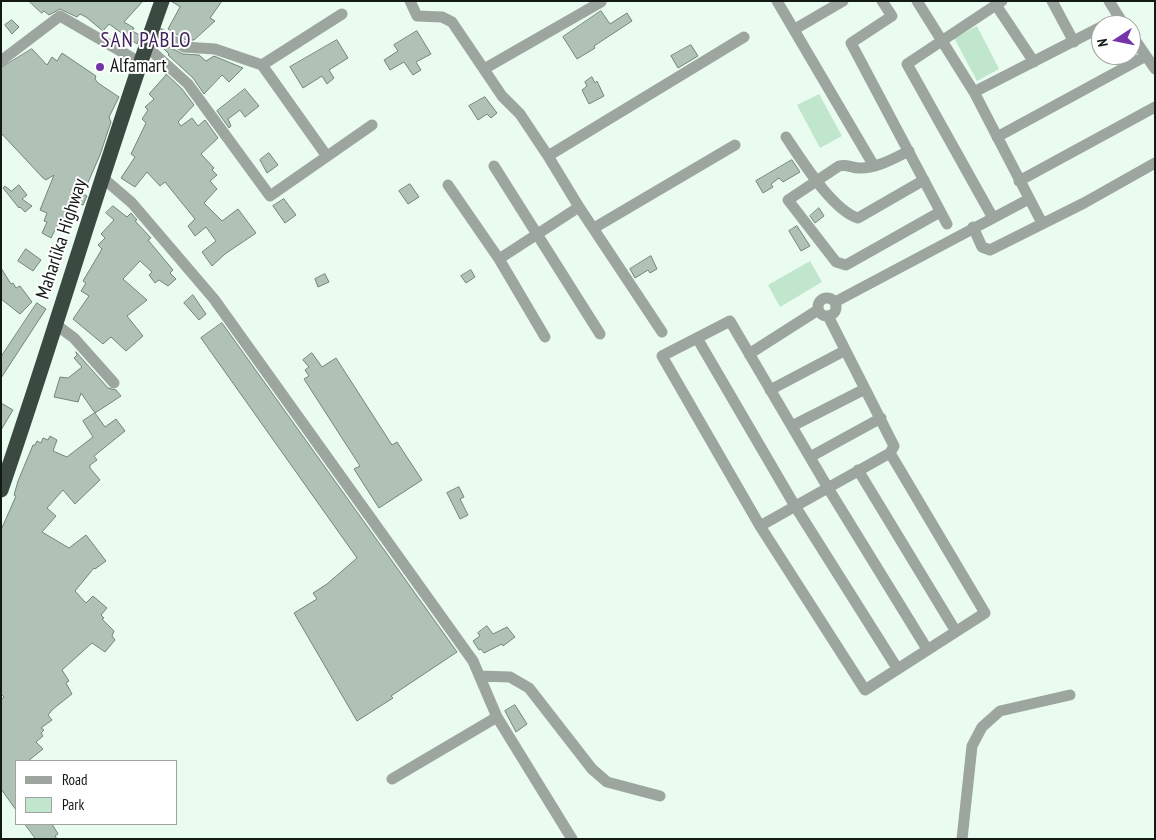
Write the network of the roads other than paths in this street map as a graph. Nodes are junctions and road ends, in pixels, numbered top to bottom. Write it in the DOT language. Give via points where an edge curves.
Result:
graph roads {
  1 [pos="162,1"];
  2 [pos="410,1"];
  3 [pos="777,1"];
  4 [pos="843,1"];
  5 [pos="882,1"];
  6 [pos="917,1"];
  7 [pos="1052,1"];
  8 [pos="1109,1"];
  9 [pos="601,2"];
  10 [pos="999,3"];
  11 [pos="342,14"];
  12 [pos="1117,15"];
  13 [pos="152,29"];
  14 [pos="795,29"];
  15 [pos="1091,32"];
  16 [pos="744,37"];
  17 [pos="943,42"];
  18 [pos="1074,42"];
  19 [pos="146,46"];
  20 [pos="1141,49"];
  21 [pos="1146,56"];
  22 [pos="1,61"];
  23 [pos="1034,62"];
  24 [pos="141,63"];
  25 [pos="262,65"];
  26 [pos="484,69"];
  27 [pos="1155,69"];
  28 [pos="974,92"];
  29 [pos="1155,107"];
  30 [pos="372,125"];
  31 [pos="786,137"];
  32 [pos="997,137"];
  33 [pos="735,145"];
  34 [pos="909,151"];
  35 [pos="326,155"];
  36 [pos="548,156"];
  37 [pos="1155,163"];
  38 [pos="494,166"];
  39 [pos="874,166"];
  40 [pos="103,178"];
  41 [pos="924,180"];
  42 [pos="1020,181"];
  43 [pos="817,182"];
  44 [pos="448,185"];
  45 [pos="1029,199"];
  46 [pos="579,207"];
  47 [pos="940,212"];
  48 [pos="993,218"];
  49 [pos="1042,223"];
  50 [pos="947,224"];
  51 [pos="973,227"];
  52 [pos="594,228"];
  53 [pos="537,235"];
  54 [pos="500,260"];
  55 [pos="823,313"];
  56 [pos="55,324"];
  57 [pos="662,332"];
  58 [pos="600,334"];
  59 [pos="545,337"];
  60 [pos="697,338"];
  61 [pos="844,351"];
  62 [pos="749,354"];
  63 [pos="114,383"];
  64 [pos="865,389"];
  65 [pos="770,390"];
  66 [pos="881,418"];
  67 [pos="792,426"];
  68 [pos="890,453"];
  69 [pos="810,457"];
  70 [pos="858,470"];
  71 [pos="828,488"];
  72 [pos="1,490"];
  73 [pos="795,506"];
  74 [pos="760,526"];
  75 [pos="955,630"];
  76 [pos="926,649"];
  77 [pos="897,668"];
  78 [pos="480,676"];
  79 [pos="1070,695"];
  80 [pos="496,716"];
  81 [pos="392,780"];
  82 [pos="660,796"];
  83 [pos="572,839"];
  84 [pos="962,839"];
  1 -- 13 [label="highway, Maharlika Highway"];
  2 -- 26 [label="street" via="417,16 442,17 452,22"];
  3 -- 14 [label="street"];
  4 -- 14 [label="street"];
  5 -- 34 [label="street" via="892,16 851,43"];
  6 -- 17 [label="street"];
  7 -- 18 [label="street"];
  8 -- 12 [label="street"];
  9 -- 26 [label="street"];
  10 -- 17 [label="street"];
  10 -- 23 [label="street"];
  11 -- 25 [label="street"];
  13 -- 19 [label="highway, Maharlika Highway"];
  13 -- 25 [label="street" via="184,47 215,49"];
  14 -- 39 [label="street"];
  15 -- 18 [label="street"];
  16 -- 36 [label="street"];
  17 -- 28 [label="street"];
  17 -- 48 [label="street" via="907,64"];
  18 -- 23 [label="street"];
  19 -- 24 [label="highway, Maharlika Highway"];
  19 -- 35 [label="street" via="188,84 270,196"];
  20 -- 21 [label="street"];
  21 -- 27 [label="street"];
  21 -- 32 [label="street"];
  22 -- 24 [label="street" via="60,16"];
  23 -- 28 [label="street"];
  24 -- 40 [label="highway, Maharlika Highway"];
  25 -- 35 [label="street"];
  26 -- 36 [label="street"];
  28 -- 32 [label="street"];
  29 -- 42 [label="street"];
  30 -- 35 [label="street"];
  31 -- 43 [label="street"];
  32 -- 42 [label="street"];
  33 -- 52 [label="street"];
  34 -- 39 [label="street"];
  34 -- 41 [label="street"];
  36 -- 46 [label="street"];
  37 -- 49 [label="street"];
  38 -- 53 [label="street"];
  39 -- 43 [label="street" via="839,166"];
  40 -- 56 [label="highway, Maharlika Highway"];
  40 -- 78 [label="street" via="132,203 214,299 473,661"];
  41 -- 43 [label="street" via="858,218 848,215"];
  41 -- 47 [label="street"];
  42 -- 45 [label="street"];
  43 -- 47 [label="street" via="788,200 836,262 846,266"];
  44 -- 54 [label="street"];
  45 -- 48 [label="street"];
  45 -- 49 [label="street"];
  46 -- 52 [label="street"];
  46 -- 53 [label="street"];
  47 -- 50 [label="street"];
  48 -- 51 [label="street"];
  49 -- 51 [label="street" via="990,250 982,247"];
  51 -- 55 [label="street" via="835,302 823,299 819,303"];
  52 -- 57 [label="street"];
  53 -- 54 [label="street"];
  53 -- 58 [label="street"];
  54 -- 59 [label="street"];
  55 -- 61 [label="street"];
  55 -- 62 [label="street"];
  56 -- 63 [label="street" via="74,338"];
  56 -- 72 [label="highway, Maharlika Highway"];
  60 -- 62 [label="street" via="730,321"];
  60 -- 73 [label="street"];
  60 -- 74 [label="street" via="662,356"];
  61 -- 64 [label="street"];
  61 -- 65 [label="street"];
  62 -- 65 [label="street"];
  64 -- 66 [label="street"];
  64 -- 67 [label="street"];
  65 -- 67 [label="street"];
  66 -- 68 [label="street" via="894,446"];
  66 -- 69 [label="street"];
  67 -- 69 [label="street"];
  68 -- 70 [label="street"];
  68 -- 75 [label="street" via="985,612"];
  69 -- 71 [label="street"];
  70 -- 71 [label="street"];
  70 -- 75 [label="street"];
  71 -- 73 [label="street"];
  71 -- 76 [label="street"];
  73 -- 74 [label="street"];
  73 -- 77 [label="street"];
  74 -- 77 [label="street" via="865,690"];
  75 -- 76 [label="street"];
  76 -- 77 [label="street"];
  78 -- 80 [label="street"];
  78 -- 82 [label="street" via="510,676 529,688 592,769 607,782"];
  79 -- 84 [label="street" via="1000,711 982,727 972,746"];
  80 -- 81 [label="street"];
  80 -- 83 [label="street"];
}
